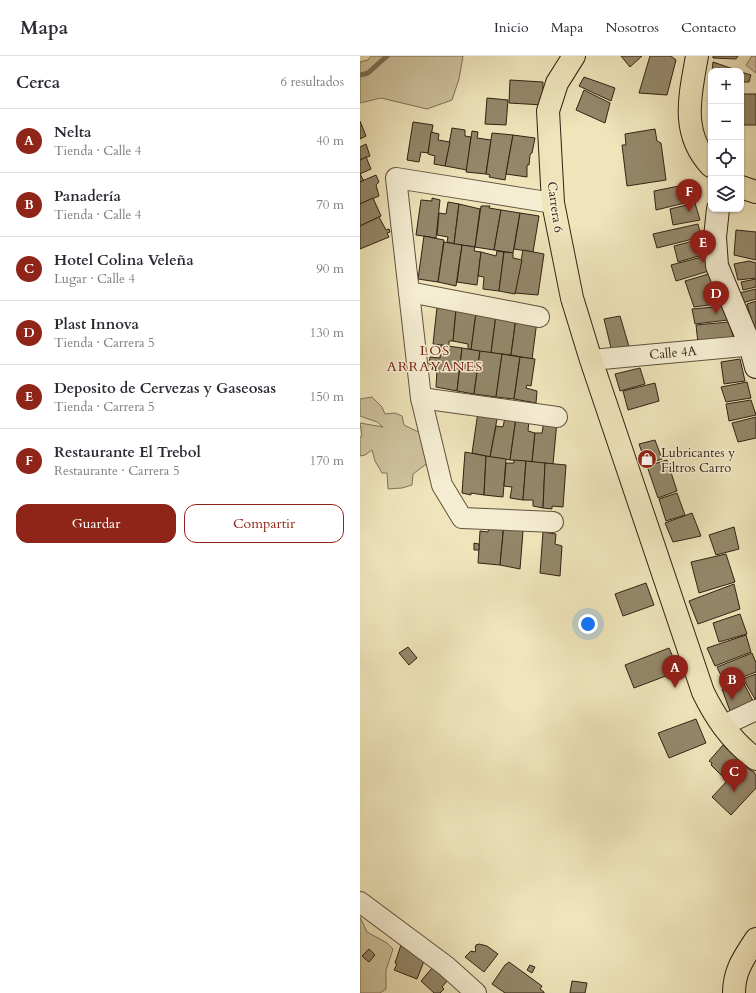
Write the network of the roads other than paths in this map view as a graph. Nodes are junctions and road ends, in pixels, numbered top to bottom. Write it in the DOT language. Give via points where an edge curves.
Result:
graph roads {
  1 [pos="574,56"];
  2 [pos="697,56"];
  3 [pos="708,162"];
  4 [pos="744,188"];
  5 [pos="756,192"];
  6 [pos="553,203"];
  7 [pos="718,212"];
  8 [pos="409,292"];
  9 [pos="539,317"];
  10 [pos="753,345"];
  11 [pos="591,360"];
  12 [pos="756,367"];
  13 [pos="421,398"];
  14 [pos="557,417"];
  15 [pos="553,522"];
  16 [pos="756,710"];
  17 [pos="722,726"];
  18 [pos="756,759"];
  19 [pos="360,902"];
  20 [pos="756,939"];
  21 [pos="476,993"];
  22 [pos="734,993"];
  1 -- 6 [label="main road, Carrera 6" via="557,83 548,111"];
  2 -- 3 [label="main road" via="690,100 690,123 696,145"];
  4 -- 5 [label="main road"];
  6 -- 8 [label="street" via="396,178"];
  6 -- 11 [label="main road, Carrera 6" via="572,298"];
  7 -- 10 [label="street" via="715,237 717,266"];
  8 -- 9 [label="street"];
  8 -- 13 [label="street"];
  10 -- 11 [label="street, Calle 4A"];
  10 -- 12 [label="street"];
  11 -- 17 [label="main road, Carrera 6" via="703,692"];
  13 -- 14 [label="street"];
  13 -- 15 [label="street" via="442,485 462,518"];
  16 -- 17 [label="street"];
  17 -- 18 [label="main road, Carrera 6"];
  19 -- 21 [label="street" via="446,966"];
  20 -- 22 [label="main road" via="740,964"];
}
